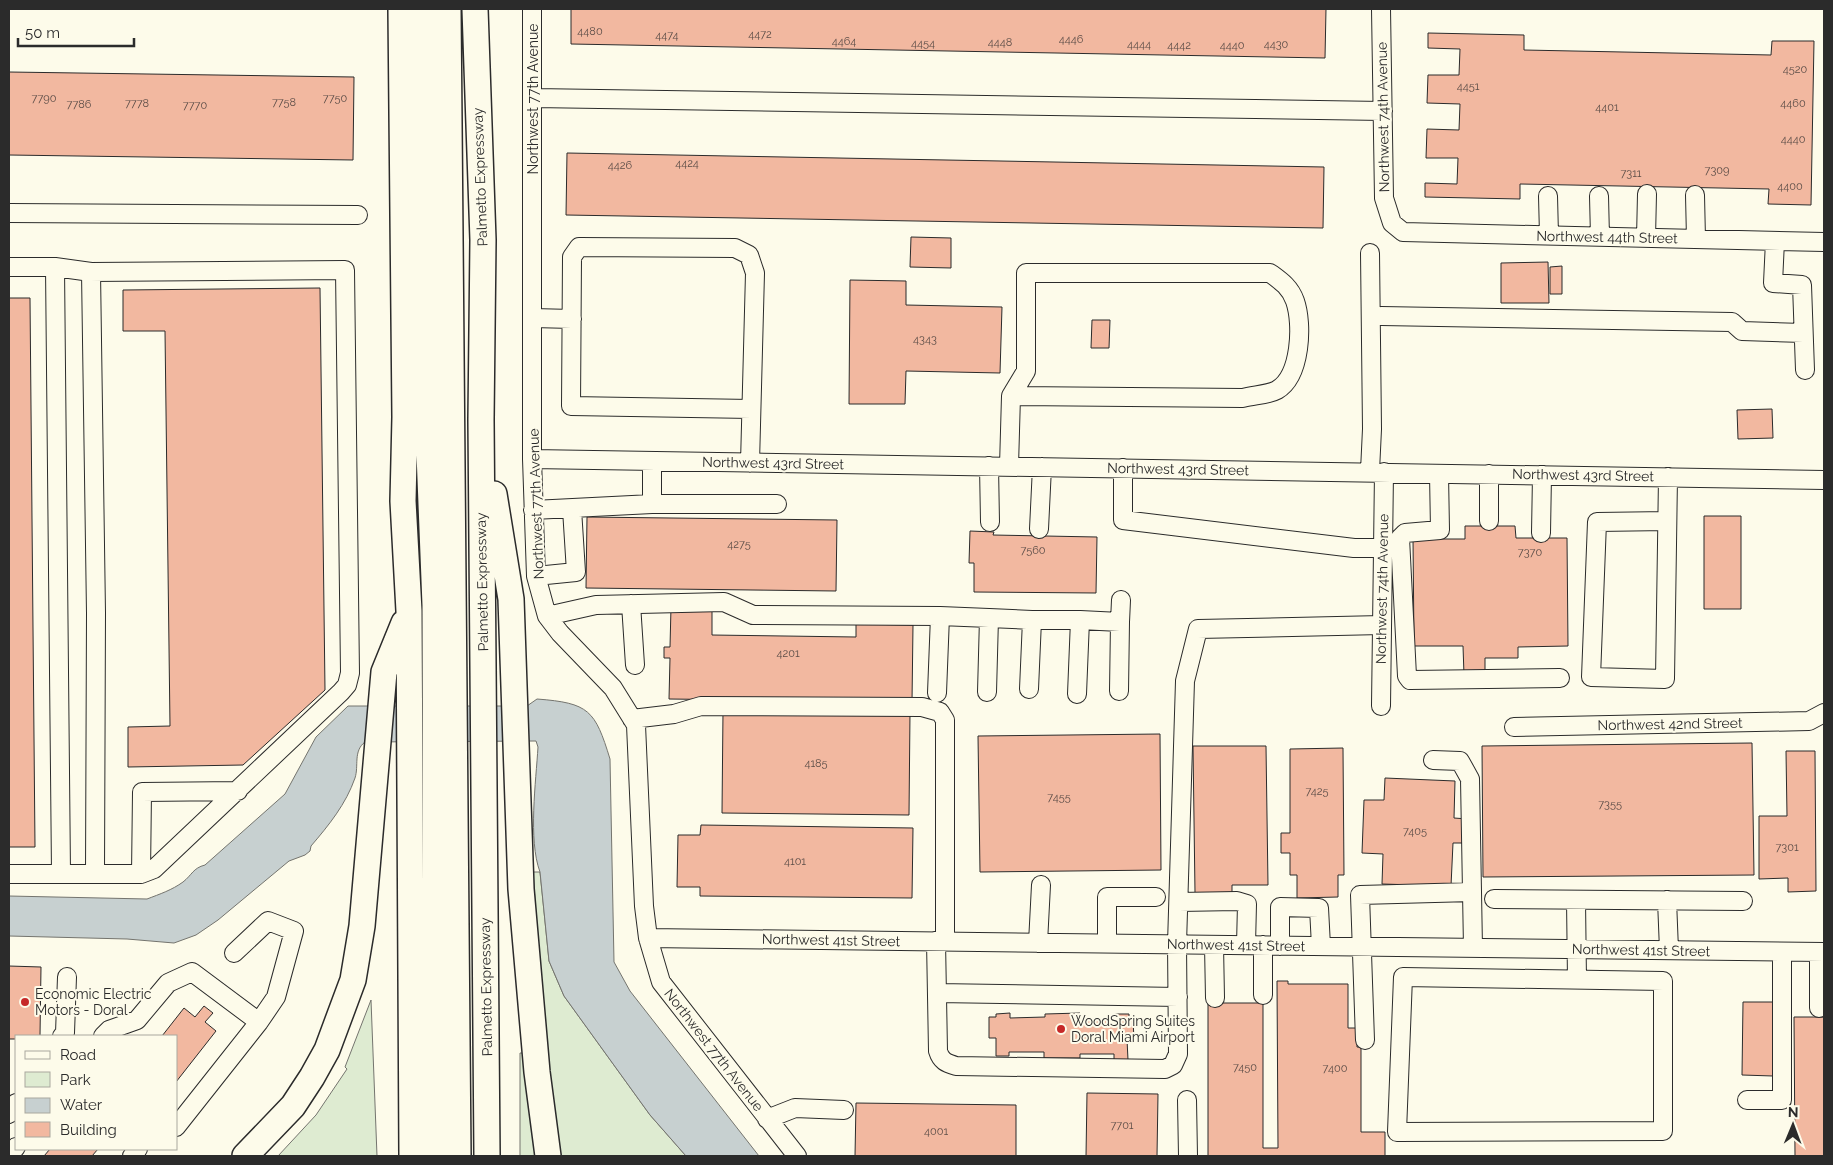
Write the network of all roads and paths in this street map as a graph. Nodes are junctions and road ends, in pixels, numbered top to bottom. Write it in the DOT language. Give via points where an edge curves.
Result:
graph roads {
  1 [pos="401,9"];
  2 [pos="425,9"];
  3 [pos="448,9"];
  4 [pos="475,9"];
  5 [pos="532,9"];
  6 [pos="1381,9"];
  7 [pos="534,98"];
  8 [pos="1383,111"];
  9 [pos="1646,194"];
  10 [pos="1695,195"];
  11 [pos="1548,196"];
  12 [pos="1599,196"];
  13 [pos="9,213"];
  14 [pos="358,215"];
  15 [pos="1392,223"];
  16 [pos="1549,235"];
  17 [pos="1600,236"];
  18 [pos="1646,238"];
  19 [pos="1696,239"];
  20 [pos="1775,241"];
  21 [pos="1824,242"];
  22 [pos="1370,253"];
  23 [pos="9,267"];
  24 [pos="55,267"];
  25 [pos="91,272"];
  26 [pos="1382,316"];
  27 [pos="533,318"];
  28 [pos="572,319"];
  29 [pos="1803,333"];
  30 [pos="1805,370"];
  31 [pos="1011,396"];
  32 [pos="752,409"];
  33 [pos="481,420"];
  34 [pos="532,459"];
  35 [pos="652,462"];
  36 [pos="750,463"];
  37 [pos="989,466"];
  38 [pos="1009,466"];
  39 [pos="1042,467"];
  40 [pos="1123,468"];
  41 [pos="1377,472"];
  42 [pos="1439,474"];
  43 [pos="1489,474"];
  44 [pos="1542,475"];
  45 [pos="1668,477"];
  46 [pos="1824,480"];
  47 [pos="652,504"];
  48 [pos="777,504"];
  49 [pos="572,509"];
  50 [pos="533,510"];
  51 [pos="1489,521"];
  52 [pos="990,522"];
  53 [pos="1667,522"];
  54 [pos="1039,529"];
  55 [pos="1541,533"];
  56 [pos="1383,548"];
  57 [pos="536,576"];
  58 [pos="1121,600"];
  59 [pos="631,604"];
  60 [pos="408,611"];
  61 [pos="547,616"];
  62 [pos="940,616"];
  63 [pos="990,618"];
  64 [pos="1032,620"];
  65 [pos="1080,620"];
  66 [pos="1120,622"];
  67 [pos="1382,625"];
  68 [pos="635,664"];
  69 [pos="1560,678"];
  70 [pos="1029,689"];
  71 [pos="1119,691"];
  72 [pos="986,692"];
  73 [pos="937,693"];
  74 [pos="1077,694"];
  75 [pos="1380,706"];
  76 [pos="424,708"];
  77 [pos="1824,714"];
  78 [pos="632,719"];
  79 [pos="1514,727"];
  80 [pos="444,745"];
  81 [pos="1433,760"];
  82 [pos="238,790"];
  83 [pos="148,872"];
  84 [pos="61,873"];
  85 [pos="9,874"];
  86 [pos="95,874"];
  87 [pos="1041,885"];
  88 [pos="1472,892"];
  89 [pos="1156,896"];
  90 [pos="1494,899"];
  91 [pos="1576,900"];
  92 [pos="1667,900"];
  93 [pos="1743,901"];
  94 [pos="1179,902"];
  95 [pos="648,938"];
  96 [pos="941,941"];
  97 [pos="1038,943"];
  98 [pos="1107,943"];
  99 [pos="1177,944"];
  100 [pos="1214,945"];
  101 [pos="1263,945"];
  102 [pos="1321,946"];
  103 [pos="1362,946"];
  104 [pos="1473,948"];
  105 [pos="1577,949"];
  106 [pos="1669,950"];
  107 [pos="1782,952"];
  108 [pos="1822,952"];
  109 [pos="234,953"];
  110 [pos="67,977"];
  111 [pos="1577,980"];
  112 [pos="937,993"];
  113 [pos="1263,995"];
  114 [pos="1178,997"];
  115 [pos="1215,998"];
  116 [pos="1819,1008"];
  117 [pos="259,1022"];
  118 [pos="486,1034"];
  119 [pos="63,1035"];
  120 [pos="104,1035"];
  121 [pos="1365,1040"];
  122 [pos="1187,1100"];
  123 [pos="1747,1100"];
  124 [pos="844,1110"];
  125 [pos="767,1119"];
  126 [pos="178,1124"];
  127 [pos="245,1156"];
  128 [pos="412,1156"];
  129 [pos="436,1156"];
  130 [pos="458,1156"];
  131 [pos="487,1156"];
  132 [pos="499,1156"];
  133 [pos="548,1156"];
  134 [pos="797,1156"];
  135 [pos="1188,1156"];
  1 -- 60 [label="highway" via="404,501"];
  2 -- 76 [label="highway" via="430,454"];
  3 -- 76 [label="highway"];
  4 -- 33 [label="highway, Palmetto Expressway" via="483,240"];
  5 -- 7 [label="street, Northwest 77th Avenue"];
  6 -- 8 [label="street, Northwest 74th Avenue"];
  7 -- 8 [label="street"];
  7 -- 27 [label="street, Northwest 77th Avenue"];
  8 -- 15 [label="street, Northwest 74th Avenue" via="1384,198"];
  9 -- 18 [label="street"];
  10 -- 19 [label="street"];
  11 -- 16 [label="street"];
  12 -- 17 [label="street"];
  13 -- 14 [label="street"];
  15 -- 16 [label="street, Northwest 44th Street" via="1403,232"];
  16 -- 17 [label="street, Northwest 44th Street"];
  17 -- 18 [label="street, Northwest 44th Street"];
  18 -- 19 [label="street, Northwest 44th Street"];
  19 -- 20 [label="street, Northwest 44th Street"];
  20 -- 21 [label="street, Northwest 44th Street"];
  20 -- 29 [label="street" via="1773,283 1802,285"];
  22 -- 41 [label="street, Northwest 74th Avenue" via="1372,429"];
  23 -- 24 [label="street"];
  24 -- 25 [label="street"];
  24 -- 84 [label="street"];
  25 -- 82 [label="street" via="345,270 349,680 341,692"];
  25 -- 86 [label="street" via="96,613"];
  26 -- 29 [label="street" via="1732,322 1742,331"];
  27 -- 28 [label="street"];
  27 -- 34 [label="street, Northwest 77th Avenue"];
  28 -- 32 [label="street" via="571,406"];
  28 -- 32 [label="street" via="572,257 579,247 735,248 749,255 755,273"];
  29 -- 30 [label="street"];
  31 -- 31 [label="street" via="1026,371 1026,273 1270,272 1286,285 1295,301 1297,357 1292,374 1277,390 1243,398"];
  31 -- 38 [label="street"];
  32 -- 36 [label="street"];
  33 -- 118 [label="highway, Palmetto Expressway"];
  33 -- 133 [label="highway" via="511,599 520,861 539,1091"];
  34 -- 35 [label="street, Northwest 43rd Street"];
  34 -- 50 [label="street, Northwest 77th Avenue"];
  35 -- 36 [label="street, Northwest 43rd Street"];
  35 -- 47 [label="street"];
  36 -- 37 [label="street, Northwest 43rd Street"];
  37 -- 38 [label="street, Northwest 43rd Street"];
  37 -- 52 [label="street"];
  38 -- 39 [label="street, Northwest 43rd Street"];
  39 -- 40 [label="street, Northwest 43rd Street"];
  39 -- 54 [label="street"];
  40 -- 41 [label="street, Northwest 43rd Street"];
  40 -- 56 [label="street" via="1123,520 1354,548"];
  41 -- 42 [label="street, Northwest 43rd Street"];
  41 -- 56 [label="street, Northwest 74th Avenue"];
  42 -- 43 [label="street, Northwest 43rd Street"];
  42 -- 69 [label="street" via="1440,530 1404,533 1400,538 1407,676 1410,680"];
  43 -- 44 [label="street, Northwest 43rd Street"];
  43 -- 51 [label="street"];
  44 -- 45 [label="street, Northwest 43rd Street"];
  44 -- 55 [label="street"];
  45 -- 46 [label="street, Northwest 43rd Street"];
  45 -- 53 [label="street"];
  47 -- 48 [label="street"];
  47 -- 49 [label="street"];
  49 -- 50 [label="street"];
  49 -- 57 [label="street" via="576,572"];
  50 -- 57 [label="street, Northwest 77th Avenue"];
  53 -- 53 [label="street" via="1665,679 1591,677 1597,522"];
  56 -- 67 [label="street, Northwest 74th Avenue"];
  57 -- 61 [label="street, Northwest 77th Avenue"];
  58 -- 66 [label="street"];
  59 -- 61 [label="street" via="596,605"];
  59 -- 62 [label="street" via="724,602 753,615"];
  59 -- 68 [label="street"];
  60 -- 76 [label="highway"];
  60 -- 127 [label="highway" via="384,672 362,926 353,980 327,1050 312,1077 293,1106"];
  61 -- 78 [label="street, Northwest 77th Avenue" via="613,688"];
  62 -- 63 [label="street"];
  62 -- 73 [label="street"];
  63 -- 64 [label="street"];
  63 -- 72 [label="street"];
  64 -- 65 [label="street"];
  64 -- 70 [label="street"];
  65 -- 66 [label="street"];
  65 -- 74 [label="street"];
  66 -- 71 [label="street"];
  67 -- 75 [label="street, Northwest 74th Avenue"];
  67 -- 94 [label="street" via="1198,630 1184,681"];
  76 -- 80 [label="highway"];
  76 -- 128 [label="highway" via="409,752"];
  77 -- 79 [label="street, Northwest 42nd Street" via="1808,721"];
  78 -- 95 [label="street, Northwest 77th Avenue" via="636,725"];
  78 -- 96 [label="street" via="674,714 701,706 922,707 940,712 945,720"];
  80 -- 129 [label="highway"];
  80 -- 130 [label="highway"];
  81 -- 88 [label="street" via="1460,761 1470,779"];
  82 -- 83 [label="street"];
  82 -- 83 [label="street" via="142,792"];
  83 -- 86 [label="street"];
  84 -- 85 [label="street"];
  84 -- 86 [label="street"];
  87 -- 97 [label="street"];
  88 -- 103 [label="street" via="1360,896"];
  88 -- 104 [label="street"];
  89 -- 98 [label="street" via="1107,897"];
  90 -- 91 [label="street"];
  91 -- 92 [label="street"];
  91 -- 105 [label="street"];
  92 -- 93 [label="street"];
  92 -- 106 [label="street"];
  94 -- 99 [label="street"];
  94 -- 101 [label="street" via="1237,901 1247,904"];
  95 -- 96 [label="street, Northwest 41st Street"];
  95 -- 125 [label="street, Northwest 77th Avenue" via="661,982"];
  96 -- 97 [label="street, Northwest 41st Street"];
  96 -- 112 [label="street"];
  97 -- 98 [label="street, Northwest 41st Street"];
  98 -- 99 [label="street, Northwest 41st Street"];
  99 -- 100 [label="street, Northwest 41st Street"];
  99 -- 114 [label="street"];
  100 -- 101 [label="street, Northwest 41st Street"];
  100 -- 115 [label="street"];
  101 -- 102 [label="street, Northwest 41st Street"];
  101 -- 102 [label="street" via="1280,907 1319,908"];
  101 -- 113 [label="street"];
  102 -- 103 [label="street, Northwest 41st Street"];
  103 -- 104 [label="street, Northwest 41st Street"];
  103 -- 121 [label="street"];
  104 -- 105 [label="street, Northwest 41st Street"];
  105 -- 106 [label="street, Northwest 41st Street"];
  105 -- 111 [label="street"];
  106 -- 107 [label="street, Northwest 41st Street"];
  107 -- 108 [label="street, Northwest 41st Street"];
  107 -- 123 [label="street" via="1782,1100"];
  108 -- 116 [label="street"];
  109 -- 117 [label="street" via="268,921 294,931 276,997"];
  110 -- 119 [label="street"];
  111 -- 111 [label="street" via="1663,981 1663,1131 1397,1132 1403,977"];
  112 -- 114 [label="street"];
  112 -- 114 [label="street" via="938,1051 943,1060 956,1066 1169,1068 1178,1054"];
  117 -- 120 [label="street" via="192,972 168,983 137,1020"];
  117 -- 126 [label="street"];
  118 -- 131 [label="highway, Palmetto Expressway"];
  118 -- 132 [label="highway"];
  122 -- 135 [label="street"];
  124 -- 125 [label="street" via="795,1108"];
  125 -- 134 [label="street, Northwest 77th Avenue"];
}
